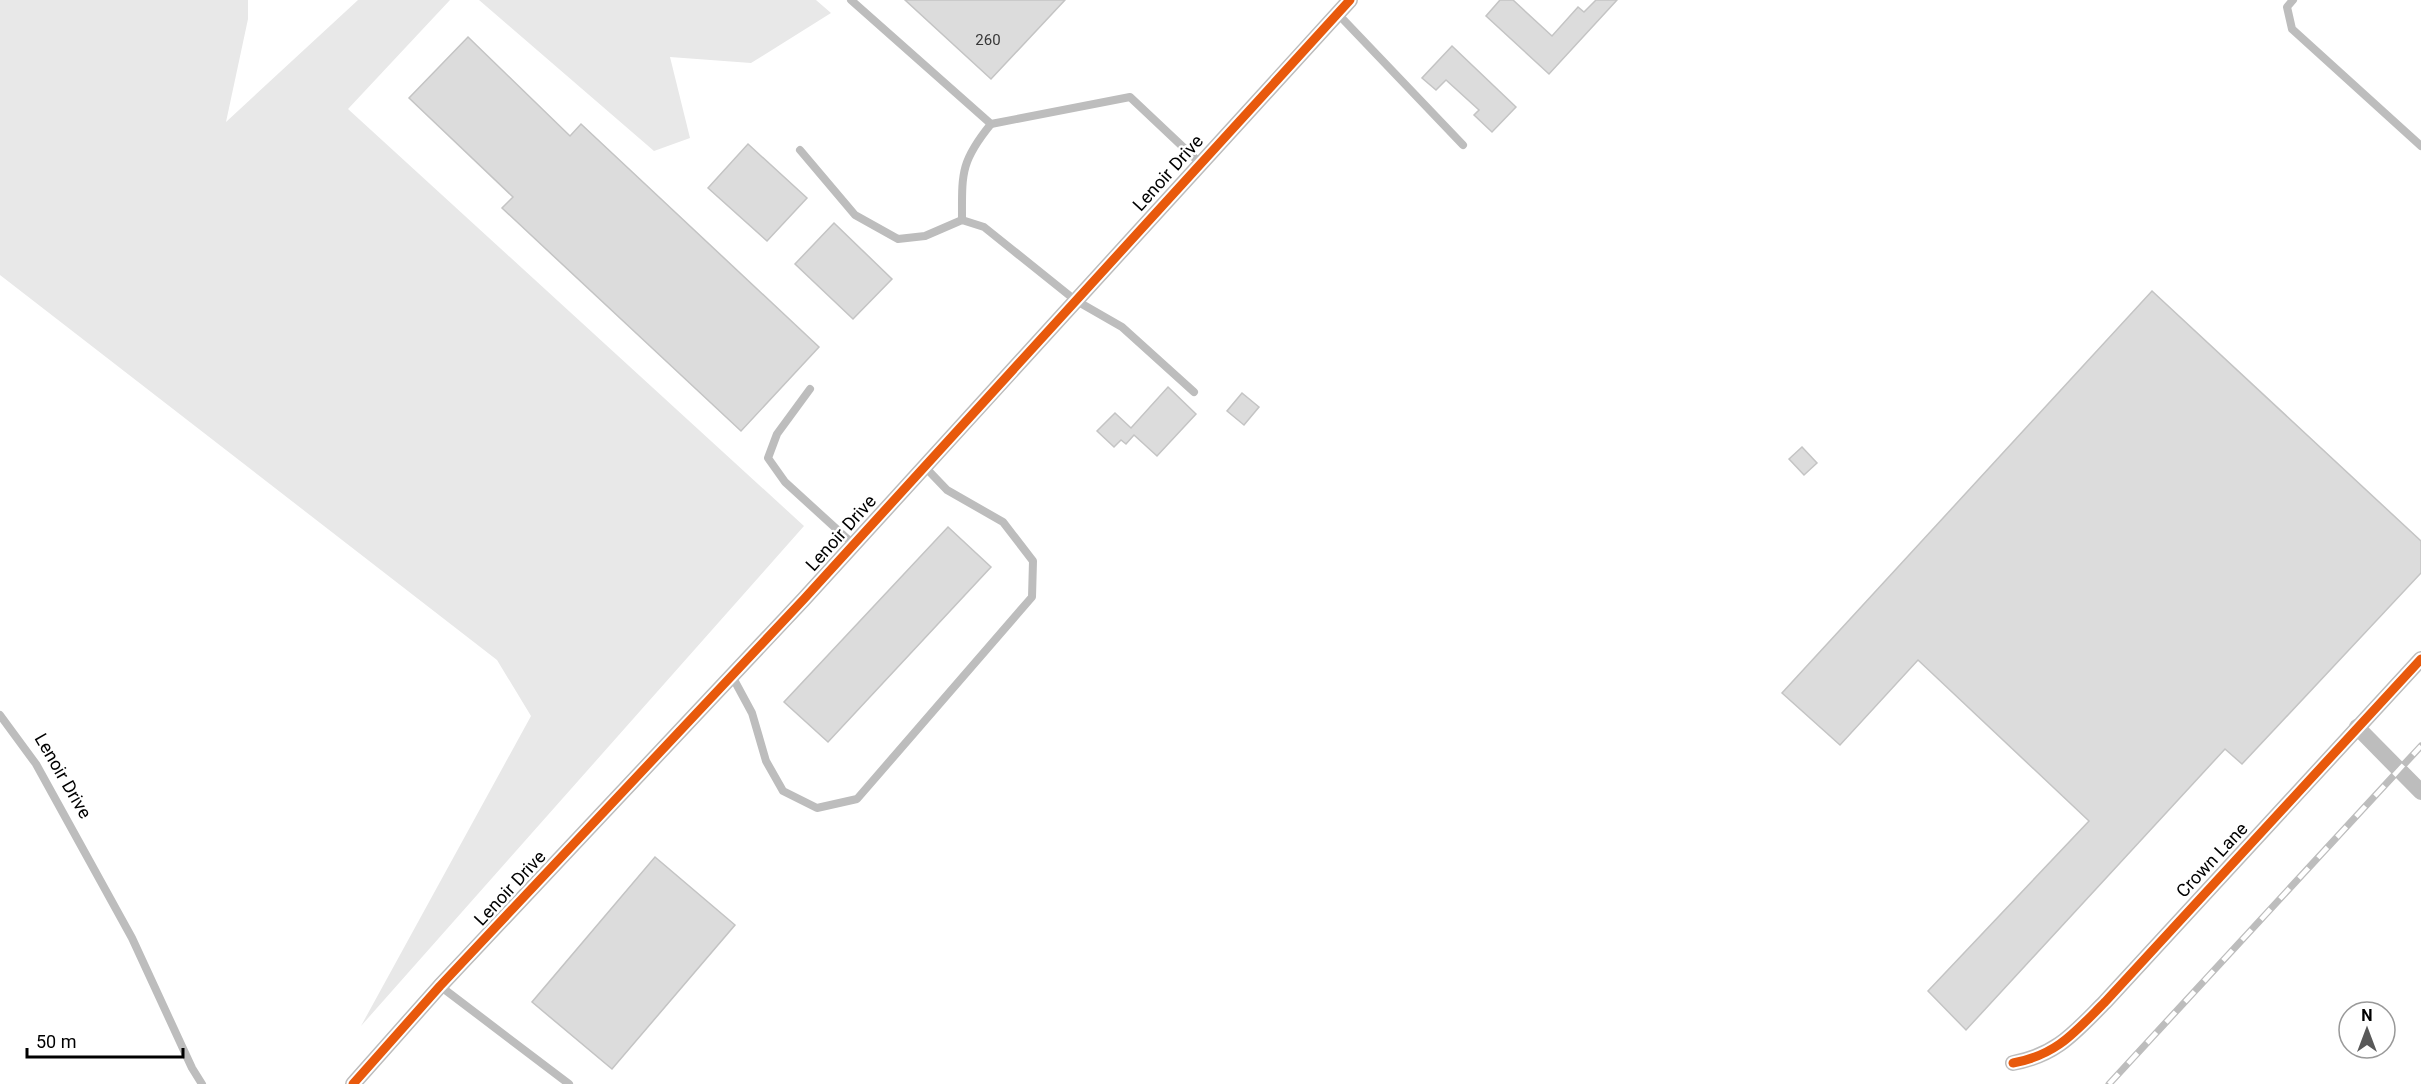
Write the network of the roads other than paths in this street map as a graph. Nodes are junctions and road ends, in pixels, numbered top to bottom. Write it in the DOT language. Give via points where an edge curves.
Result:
graph roads {
  1 [pos="850,0"];
  2 [pos="1350,0"];
  3 [pos="2293,0"];
  4 [pos="1337,14"];
  5 [pos="991,124"];
  6 [pos="1463,145"];
  7 [pos="2421,146"];
  8 [pos="800,150"];
  9 [pos="1200,163"];
  10 [pos="962,220"];
  11 [pos="1075,300"];
  12 [pos="810,390"];
  13 [pos="1194,392"];
  14 [pos="924,466"];
  15 [pos="854,544"];
  16 [pos="2421,659"];
  17 [pos="732,676"];
  18 [pos="0,715"];
  19 [pos="2357,727"];
  20 [pos="2421,792"];
  21 [pos="440,986"];
  22 [pos="2013,1063"];
  23 [pos="202,1084"];
  24 [pos="353,1084"];
  25 [pos="569,1084"];
  1 -- 5 [label="lane"];
  2 -- 4 [label="street, Lenoir Drive"];
  3 -- 7 [label="lane" via="2287,7 2292,29"];
  4 -- 6 [label="lane"];
  4 -- 9 [label="street, Lenoir Drive"];
  5 -- 9 [label="lane" via="1130,97"];
  5 -- 10 [label="lane" via="972,147 962,175"];
  8 -- 10 [label="lane" via="855,215 898,239 925,236"];
  9 -- 11 [label="street, Lenoir Drive"];
  10 -- 11 [label="lane" via="984,227"];
  11 -- 13 [label="lane" via="1122,327"];
  11 -- 14 [label="street, Lenoir Drive"];
  12 -- 15 [label="lane" via="777,434 768,458 785,482"];
  14 -- 15 [label="street, Lenoir Drive"];
  14 -- 17 [label="lane" via="946,490 1003,522 1033,561 1032,597 857,799 817,808 783,791 766,761 752,713"];
  15 -- 17 [label="street, Lenoir Drive"];
  16 -- 19 [label="street, Crown Lane"];
  17 -- 21 [label="street, Lenoir Drive"];
  18 -- 23 [label="lane, Lenoir Drive" via="42,774 132,938"];
  19 -- 20 [label="street"];
  19 -- 22 [label="street, Crown Lane" via="2105,1002 2046,1054"];
  21 -- 24 [label="street, Lenoir Drive"];
  21 -- 25 [label="lane"];
}
